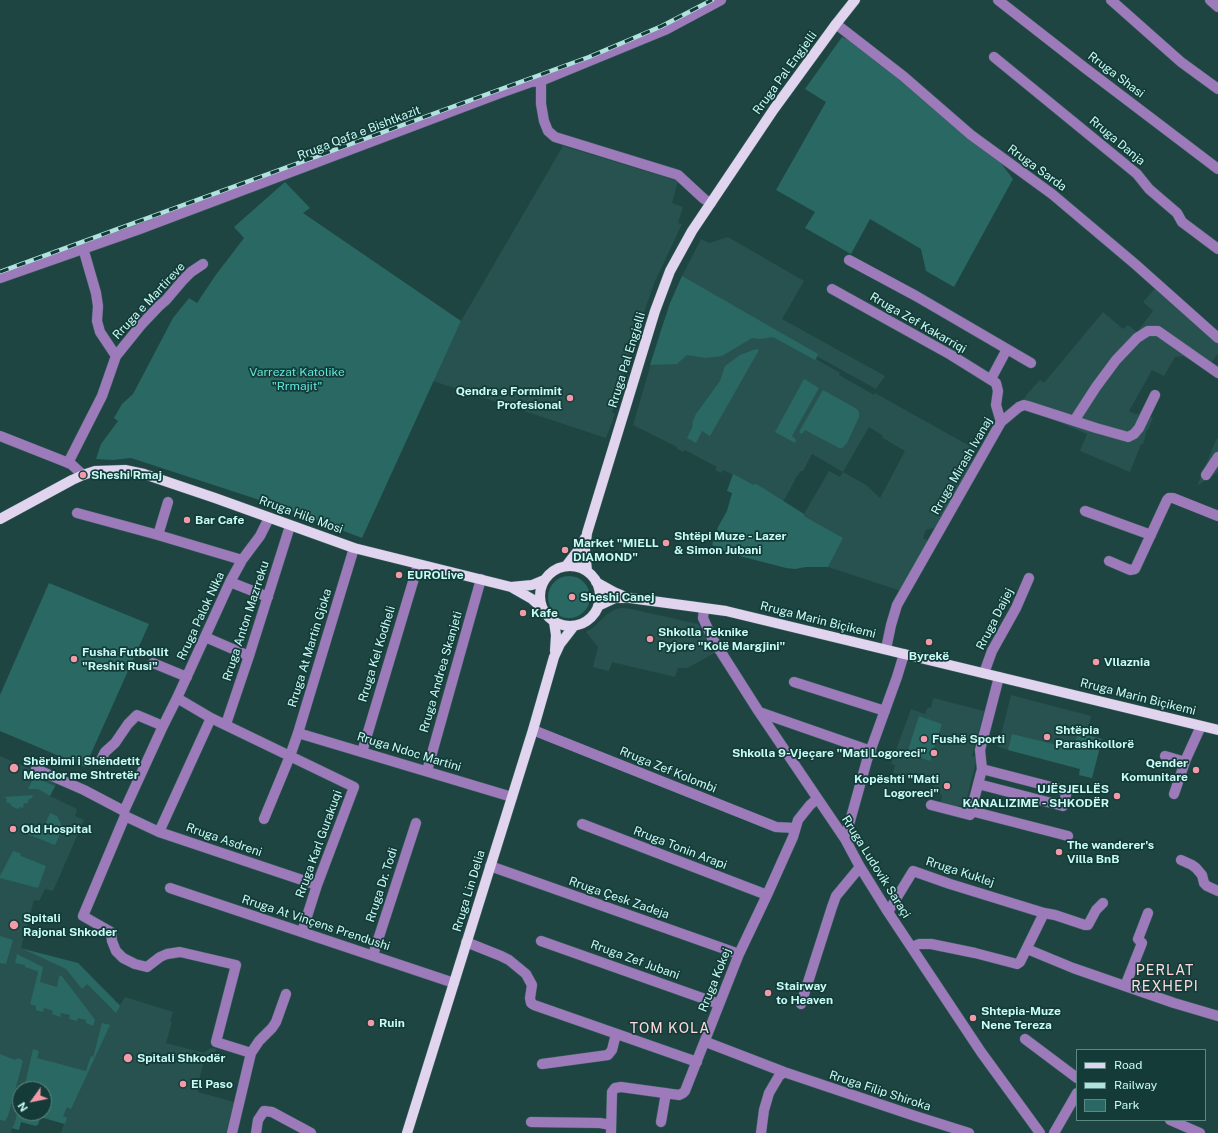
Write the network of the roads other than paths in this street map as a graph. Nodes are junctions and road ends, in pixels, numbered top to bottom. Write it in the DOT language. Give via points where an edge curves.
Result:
graph roads {
  1 [pos="722,0"];
  2 [pos="855,0"];
  3 [pos="998,0"];
  4 [pos="1111,0"];
  5 [pos="1210,0"];
  6 [pos="1218,7"];
  7 [pos="836,24"];
  8 [pos="994,57"];
  9 [pos="541,81"];
  10 [pos="1218,89"];
  11 [pos="1218,169"];
  12 [pos="711,203"];
  13 [pos="83,248"];
  14 [pos="1218,249"];
  15 [pos="849,260"];
  16 [pos="203,264"];
  17 [pos="0,278"];
  18 [pos="832,289"];
  19 [pos="1218,338"];
  20 [pos="1007,349"];
  21 [pos="116,356"];
  22 [pos="1031,363"];
  23 [pos="1218,373"];
  24 [pos="991,379"];
  25 [pos="1155,396"];
  26 [pos="1074,421"];
  27 [pos="1001,422"];
  28 [pos="0,436"];
  29 [pos="1218,457"];
  30 [pos="68,463"];
  31 [pos="83,475"];
  32 [pos="1206,475"];
  33 [pos="168,502"];
  34 [pos="1085,511"];
  35 [pos="78,513"];
  36 [pos="1218,516"];
  37 [pos="269,518"];
  38 [pos="0,519"];
  39 [pos="290,526"];
  40 [pos="587,533"];
  41 [pos="158,535"];
  42 [pos="1151,535"];
  43 [pos="354,548"];
  44 [pos="242,560"];
  45 [pos="1109,561"];
  46 [pos="418,565"];
  47 [pos="566,566"];
  48 [pos="587,571"];
  49 [pos="1029,578"];
  50 [pos="481,579"];
  51 [pos="544,580"];
  52 [pos="230,582"];
  53 [pos="596,582"];
  54 [pos="511,587"];
  55 [pos="268,597"];
  56 [pos="630,598"];
  57 [pos="598,606"];
  58 [pos="542,608"];
  59 [pos="704,609"];
  60 [pos="554,622"];
  61 [pos="574,626"];
  62 [pos="205,637"];
  63 [pos="886,649"];
  64 [pos="904,654"];
  65 [pos="249,656"];
  66 [pos="554,657"];
  67 [pos="153,663"];
  68 [pos="984,674"];
  69 [pos="187,677"];
  70 [pos="999,677"];
  71 [pos="794,682"];
  72 [pos="177,698"];
  73 [pos="885,711"];
  74 [pos="759,712"];
  75 [pos="210,718"];
  76 [pos="226,724"];
  77 [pos="163,726"];
  78 [pos="1201,726"];
  79 [pos="533,730"];
  80 [pos="1218,730"];
  81 [pos="298,732"];
  82 [pos="871,751"];
  83 [pos="362,752"];
  84 [pos="290,756"];
  85 [pos="1165,756"];
  86 [pos="101,760"];
  87 [pos="1185,762"];
  88 [pos="36,769"];
  89 [pos="982,769"];
  90 [pos="427,771"];
  91 [pos="978,784"];
  92 [pos="1174,794"];
  93 [pos="512,797"];
  94 [pos="817,799"];
  95 [pos="931,805"];
  96 [pos="971,811"];
  97 [pos="124,814"];
  98 [pos="264,819"];
  99 [pos="416,823"];
  100 [pos="582,824"];
  101 [pos="795,828"];
  102 [pos="159,832"];
  103 [pos="1068,836"];
  104 [pos="845,838"];
  105 [pos="1181,860"];
  106 [pos="490,866"];
  107 [pos="860,866"];
  108 [pos="317,885"];
  109 [pos="170,888"];
  110 [pos="1218,891"];
  111 [pos="767,895"];
  112 [pos="1103,903"];
  113 [pos="888,912"];
  114 [pos="1044,912"];
  115 [pos="1148,913"];
  116 [pos="302,932"];
  117 [pos="542,941"];
  118 [pos="466,942"];
  119 [pos="912,947"];
  120 [pos="1027,949"];
  121 [pos="739,954"];
  122 [pos="373,955"];
  123 [pos="454,982"];
  124 [pos="1125,986"];
  125 [pos="286,994"];
  126 [pos="719,1004"];
  127 [pos="801,1004"];
  128 [pos="1218,1016"];
  129 [pos="616,1034"];
  130 [pos="1025,1039"];
  131 [pos="706,1042"];
  132 [pos="251,1053"];
  133 [pos="697,1062"];
  134 [pos="542,1064"];
  135 [pos="784,1072"];
  136 [pos="1076,1077"];
  137 [pos="666,1093"];
  138 [pos="1076,1095"];
  139 [pos="1172,1121"];
  140 [pos="531,1122"];
  141 [pos="661,1122"];
  142 [pos="611,1129"];
  143 [pos="232,1133"];
  144 [pos="256,1133"];
  145 [pos="311,1133"];
  146 [pos="407,1133"];
  147 [pos="760,1133"];
  148 [pos="969,1133"];
  149 [pos="1040,1133"];
  150 [pos="1054,1133"];
  151 [pos="1200,1133"];
  1 -- 9 [label="street, Rruga Qafa e Bishtkazit" via="665,30"];
  2 -- 7 [label="main road, Rruga Pal Engjelli"];
  3 -- 11 [label="street, Rruga Shasi"];
  4 -- 10 [label="street" via="1181,62"];
  5 -- 6 [label="street"];
  7 -- 12 [label="main road, Rruga Pal Engjelli" via="774,109"];
  7 -- 19 [label="street, Rruga Sarda" via="903,76 971,135 1052,194"];
  8 -- 14 [label="street, Rruga Danja" via="1137,174 1177,213 1182,222"];
  9 -- 12 [label="street" via="544,121 548,131 555,137 678,175"];
  9 -- 13 [label="street, Rruga Qafa e Bishtkazit" via="500,93"];
  12 -- 40 [label="main road, Rruga Pal Engjelli" via="692,231 668,278 655,311"];
  13 -- 17 [label="street, Rruga Qafa e Bishtkazit"];
  13 -- 21 [label="street, Rruga e Martireve" via="96,293 100,332"];
  15 -- 20 [label="street, Rruga Zef Kakarriqi"];
  16 -- 21 [label="street, Rruga e Martireve" via="183,280"];
  18 -- 24 [label="street, Rruga Zef Kakarriqi"];
  20 -- 22 [label="street, Rruga Zef Kakarriqi"];
  20 -- 24 [label="street"];
  21 -- 30 [label="street, Rruga e Martireve" via="102,396"];
  23 -- 26 [label="street" via="1158,331 1148,331 1137,338 1116,360"];
  24 -- 27 [label="street" via="996,383 998,391 996,405"];
  25 -- 26 [label="street, Rruga Mirash Ivanaj" via="1139,428 1128,437"];
  26 -- 27 [label="street, Rruga Mirash Ivanaj" via="1024,405"];
  27 -- 63 [label="street, Rruga Mirash Ivanaj" via="897,604"];
  28 -- 30 [label="street"];
  29 -- 32 [label="street"];
  30 -- 31 [label="street"];
  31 -- 37 [label="main road, Rruga Hile Mosi" via="111,470 144,474"];
  31 -- 38 [label="main road, Rruga Hile Mosi"];
  33 -- 41 [label="street"];
  34 -- 42 [label="street"];
  35 -- 41 [label="street, Rruga Palok Nika"];
  36 -- 42 [label="street" via="1169,498"];
  37 -- 39 [label="main road, Rruga Hile Mosi"];
  37 -- 44 [label="street, Rruga Palok Nika" via="260,536"];
  39 -- 43 [label="main road, Rruga Hile Mosi"];
  39 -- 55 [label="street, Rruga Anton Mazrreku"];
  40 -- 47 [label="main road, Rruga Pal Engjelli" via="580,548"];
  40 -- 48 [label="main road, Rruga Pal Engjelli"];
  41 -- 44 [label="street, Rruga Palok Nika"];
  42 -- 45 [label="street" via="1135,569 1130,570"];
  43 -- 46 [label="main road, Rruga Hile Mosi"];
  43 -- 81 [label="street, Rruga At Martin Gjoka"];
  44 -- 52 [label="street, Rruga Palok Nika"];
  46 -- 50 [label="main road, Rruga Hile Mosi"];
  46 -- 83 [label="street, Rruga Kel Kodheli"];
  47 -- 48 [label="main road" via="577,566"];
  47 -- 51 [label="main road" via="554,571"];
  48 -- 53 [label="main road"];
  49 -- 68 [label="street, Rruga Daijej" via="992,651"];
  50 -- 54 [label="main road, Rruga Hile Mosi"];
  50 -- 90 [label="street, Rruga Andrea Skanjeti"];
  51 -- 54 [label="main road, Rruga Hile Mosi" via="532,585"];
  51 -- 58 [label="main road" via="540,589"];
  52 -- 55 [label="street"];
  52 -- 62 [label="street, Rruga Palok Nika"];
  53 -- 56 [label="main road, Rruga Marin Biçikemi"];
  53 -- 57 [label="main road" via="600,595"];
  54 -- 58 [label="main road, Rruga Hile Mosi"];
  55 -- 65 [label="street, Rruga Anton Mazrreku"];
  56 -- 57 [label="main road, Rruga Marin Biçikemi" via="615,598"];
  56 -- 59 [label="main road, Rruga Marin Biçikemi"];
  57 -- 61 [label="main road" via="593,616 585,623"];
  58 -- 60 [label="main road"];
  59 -- 63 [label="main road, Rruga Marin Biçikemi" via="726,611"];
  59 -- 74 [label="street, Rruga Ludovik Saraçi" via="703,618 712,638"];
  60 -- 61 [label="main road" via="563,626"];
  60 -- 66 [label="main road, Rruga Lin Delia"];
  61 -- 66 [label="main road, Rruga Lin Delia" via="560,644"];
  62 -- 65 [label="street"];
  62 -- 69 [label="street, Rruga Palok Nika"];
  63 -- 64 [label="main road, Rruga Marin Biçikemi"];
  64 -- 68 [label="main road, Rruga Marin Biçikemi"];
  64 -- 73 [label="street"];
  65 -- 76 [label="street, Rruga Anton Mazrreku"];
  66 -- 79 [label="main road, Rruga Lin Delia"];
  67 -- 69 [label="street"];
  68 -- 70 [label="main road, Rruga Marin Biçikemi"];
  69 -- 72 [label="street, Rruga Palok Nika"];
  70 -- 78 [label="main road, Rruga Marin Biçikemi"];
  70 -- 89 [label="street" via="980,750"];
  71 -- 73 [label="street"];
  72 -- 75 [label="street, Rruga Karl Gurakuqi"];
  72 -- 77 [label="street, Rruga Palok Nika"];
  73 -- 82 [label="street"];
  74 -- 82 [label="street"];
  74 -- 94 [label="street, Rruga Ludovik Saraçi"];
  75 -- 76 [label="street, Rruga Karl Gurakuqi"];
  75 -- 102 [label="street"];
  76 -- 84 [label="street, Rruga Karl Gurakuqi"];
  77 -- 86 [label="street" via="137,715"];
  77 -- 97 [label="street, Rruga Palok Nika"];
  78 -- 80 [label="main road, Rruga Marin Biçikemi"];
  78 -- 87 [label="street, Rruga Marin Biçikemi"];
  79 -- 93 [label="main road, Rruga Lin Delia"];
  79 -- 101 [label="street, Rruga Zef Kolombi" via="776,827"];
  81 -- 83 [label="street, Rruga Ndoc Martini"];
  81 -- 84 [label="street, Rruga At Martin Gjoka"];
  82 -- 104 [label="street"];
  83 -- 90 [label="street, Rruga Ndoc Martini"];
  84 -- 98 [label="street"];
  84 -- 108 [label="street, Rruga Karl Gurakuqi" via="354,787"];
  85 -- 87 [label="street"];
  87 -- 92 [label="street, Rruga Marin Biçikemi"];
  88 -- 97 [label="street, Rruga Asdreni" via="84,790"];
  89 -- 91 [label="street"];
  89 -- 91 [label="street" via="1067,791 1063,806"];
  90 -- 93 [label="street, Rruga Ndoc Martini"];
  91 -- 96 [label="street"];
  93 -- 106 [label="main road, Rruga Lin Delia"];
  94 -- 101 [label="street, Rruga Kokej" via="805,810"];
  94 -- 104 [label="street, Rruga Ludovik Saraçi"];
  95 -- 96 [label="street" via="970,815"];
  96 -- 103 [label="street"];
  97 -- 102 [label="street, Rruga Asdreni"];
  97 -- 132 [label="street, Rruga Palok Nika" via="83,916 111,932 116,951 135,964 148,967 160,957 180,952 236,965 216,1042"];
  99 -- 122 [label="street, Rruga Dr. Todi"];
  100 -- 111 [label="street, Rruga Tonin Arapi"];
  101 -- 111 [label="street, Rruga Kokej"];
  102 -- 108 [label="street, Rruga Asdreni"];
  104 -- 107 [label="street, Rruga Ludovik Saraçi"];
  105 -- 110 [label="street" via="1196,868 1204,883"];
  106 -- 118 [label="main road, Rruga Lin Delia"];
  106 -- 121 [label="street, Rruga Çesk Zadeja"];
  107 -- 113 [label="street, Rruga Ludovik Saraçi"];
  107 -- 127 [label="street" via="836,896"];
  108 -- 116 [label="street, Rruga Karl Gurakuqi"];
  109 -- 116 [label="street, Rruga At Vinçens Prendushi"];
  111 -- 121 [label="street, Rruga Kokej"];
  112 -- 114 [label="street, Rruga Kuklej" via="1088,925"];
  113 -- 114 [label="street, Rruga Kuklej" via="913,871"];
  113 -- 119 [label="street, Rruga Ludovik Saraçi"];
  114 -- 120 [label="street"];
  115 -- 124 [label="street" via="1138,939 1142,943"];
  116 -- 122 [label="street, Rruga At Vinçens Prendushi"];
  117 -- 126 [label="street, Rruga Zef Jubani"];
  118 -- 123 [label="main road, Rruga Lin Delia"];
  118 -- 129 [label="street" via="510,960 526,974 532,985 530,998 534,1005"];
  119 -- 120 [label="street" via="919,944 936,944 1014,964 1020,962"];
  119 -- 149 [label="street, Rruga Ludovik Saraçi" via="981,1052"];
  120 -- 124 [label="street"];
  121 -- 126 [label="street, Rruga Kokej"];
  122 -- 123 [label="street, Rruga At Vinçens Prendushi"];
  123 -- 146 [label="main road, Rruga Lin Delia"];
  124 -- 128 [label="street"];
  125 -- 132 [label="street" via="276,1022 258,1041"];
  126 -- 131 [label="street, Rruga Kokej"];
  129 -- 133 [label="street"];
  129 -- 134 [label="street" via="608,1055"];
  130 -- 136 [label="street"];
  131 -- 133 [label="street, Rruga Kokej"];
  131 -- 135 [label="street, Rruga Filip Shiroka"];
  132 -- 143 [label="street"];
  133 -- 137 [label="street, Rruga Kokej" via="683,1093"];
  135 -- 147 [label="street" via="769,1093"];
  135 -- 148 [label="street, Rruga Filip Shiroka"];
  137 -- 141 [label="street"];
  137 -- 142 [label="street, Rruga Kokej" via="615,1088 612,1092"];
  138 -- 150 [label="street"];
  139 -- 151 [label="street"];
  140 -- 142 [label="street" via="600,1124"];
  144 -- 145 [label="street" via="258,1120 264,1111 272,1112"];
}
